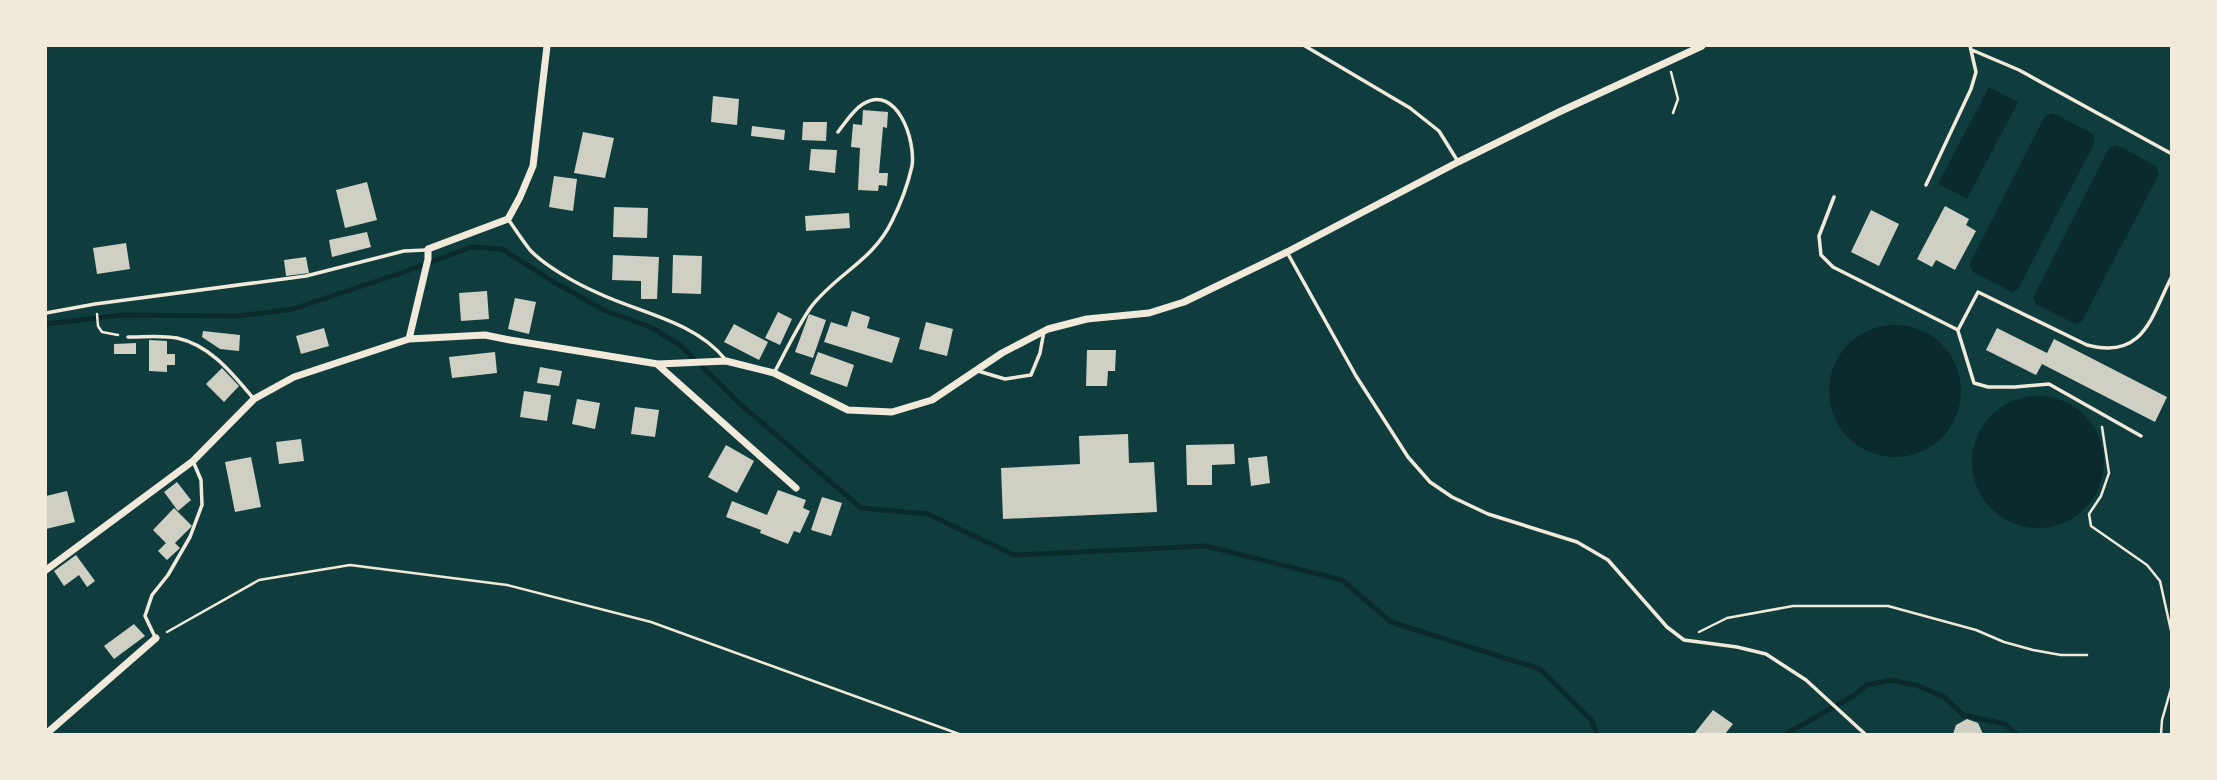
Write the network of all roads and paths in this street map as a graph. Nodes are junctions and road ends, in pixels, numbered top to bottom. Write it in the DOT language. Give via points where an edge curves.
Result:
graph roads {
  1 [pos="547,46"];
  2 [pos="1305,46"];
  3 [pos="1702,46"];
  4 [pos="1971,48"];
  5 [pos="1667,62"];
  6 [pos="1673,113"];
  7 [pos="838,132"];
  8 [pos="2172,154"];
  9 [pos="1458,162"];
  10 [pos="1926,185"];
  11 [pos="1834,197"];
  12 [pos="508,219"];
  13 [pos="428,249"];
  14 [pos="1287,252"];
  15 [pos="2172,276"];
  16 [pos="96,310"];
  17 [pos="46,313"];
  18 [pos="1958,330"];
  19 [pos="1044,331"];
  20 [pos="128,337"];
  21 [pos="410,339"];
  22 [pos="726,361"];
  23 [pos="657,364"];
  24 [pos="976,370"];
  25 [pos="774,373"];
  26 [pos="254,399"];
  27 [pos="2102,414"];
  28 [pos="2141,436"];
  29 [pos="193,460"];
  30 [pos="796,488"];
  31 [pos="46,570"];
  32 [pos="2172,635"];
  33 [pos="156,639"];
  34 [pos="1684,639"];
  35 [pos="2087,655"];
  36 [pos="2172,685"];
  37 [pos="46,734"];
  38 [pos="959,734"];
  39 [pos="1865,734"];
  40 [pos="2161,734"];
  1 -- 12 [label="street" via="533,166"];
  2 -- 9 [label="lane" via="1410,108 1440,131"];
  3 -- 5 [label="street"];
  4 -- 8 [label="lane"];
  4 -- 10 [label="lane" via="1976,72 1972,89"];
  5 -- 6 [label="path" via="1678,100"];
  5 -- 9 [label="street"];
  7 -- 25 [label="lane" via="863,104 881,99 890,102 908,136 912,164 880,243 811,307"];
  9 -- 14 [label="street"];
  11 -- 18 [label="lane" via="1819,236 1821,255 1833,267"];
  12 -- 13 [label="street"];
  12 -- 22 [label="lane" via="531,251 560,272 713,344"];
  13 -- 17 [label="lane" via="306,276"];
  13 -- 21 [label="street"];
  14 -- 19 [label="street" via="1184,302 1149,313 1087,319"];
  14 -- 34 [label="lane" via="1356,376 1408,457 1430,482 1488,514 1577,541 1608,560 1667,627"];
  15 -- 18 [label="lane" via="2144,332 2121,348 2087,345 1978,292"];
  16 -- 20 [label="path" via="102,332"];
  18 -- 27 [label="lane" via="1974,383 1988,387 2049,384"];
  19 -- 24 [label="street"];
  19 -- 24 [label="lane" via="1031,375 1005,379"];
  20 -- 26 [label="lane" via="165,337 197,346 213,355"];
  21 -- 23 [label="street" via="485,335"];
  21 -- 26 [label="street" via="294,377"];
  22 -- 23 [label="street"];
  22 -- 25 [label="street"];
  23 -- 30 [label="street"];
  24 -- 25 [label="street" via="932,400 892,412 848,410"];
  26 -- 29 [label="street"];
  27 -- 28 [label="lane"];
  27 -- 32 [label="path" via="2109,473 2089,514 2091,526 2147,565 2160,581"];
  29 -- 31 [label="street"];
  29 -- 33 [label="lane" via="201,480 202,505 190,537 152,595 145,616"];
  33 -- 37 [label="street"];
  33 -- 38 [label="path" via="259,580 350,565 507,586 651,622"];
  34 -- 35 [label="path" via="1727,618 1793,606 1888,606 2033,650"];
  34 -- 39 [label="lane" via="1766,654 1789,668"];
  36 -- 40 [label="path"];
}
